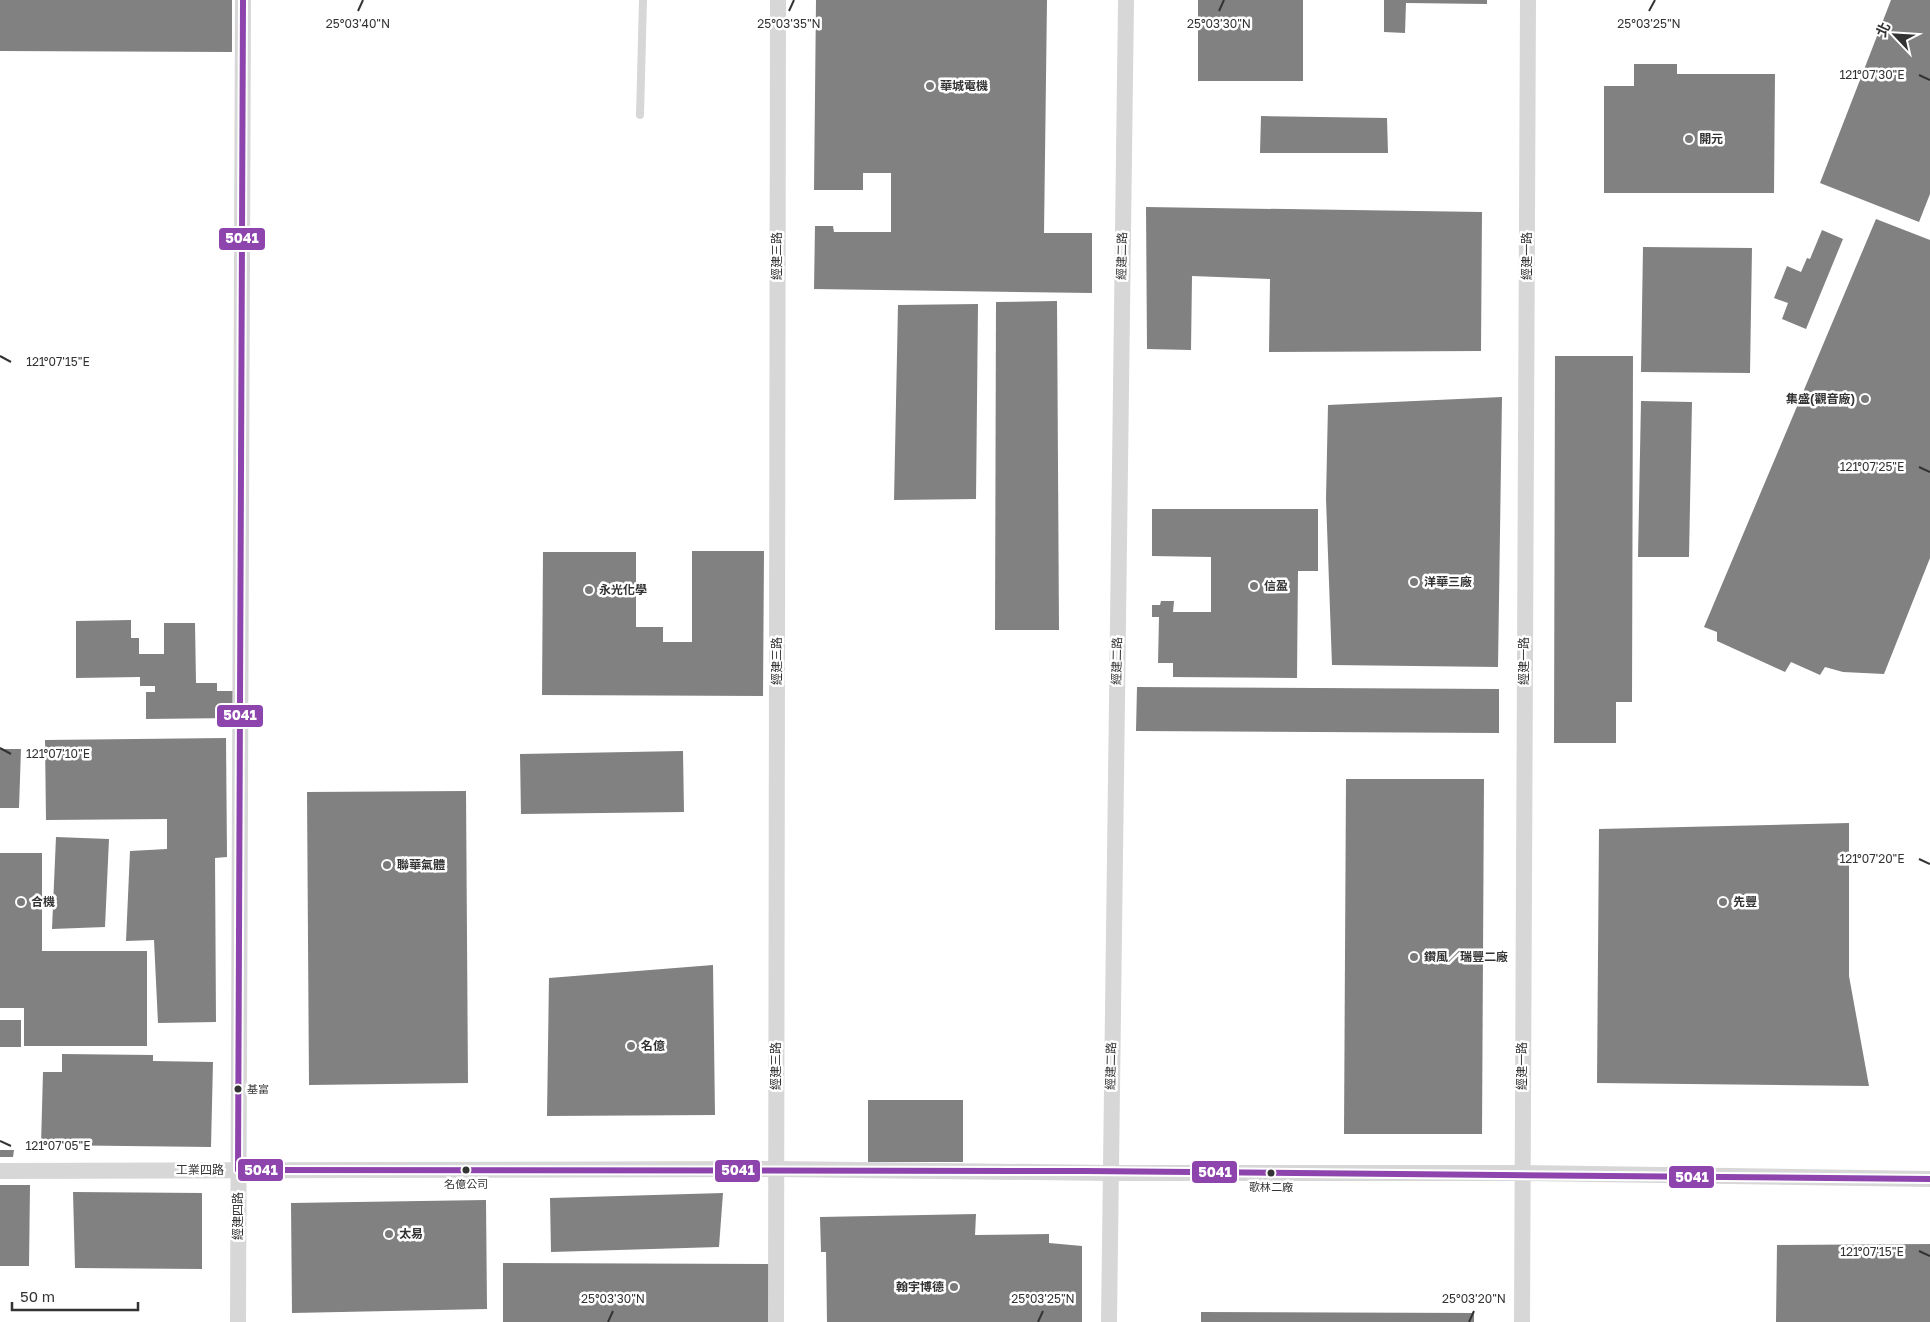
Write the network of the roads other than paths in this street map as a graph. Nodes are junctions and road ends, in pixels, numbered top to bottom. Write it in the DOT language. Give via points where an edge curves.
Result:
graph roads {
  1 [pos="243,0"];
  2 [pos="642,0"];
  3 [pos="778,0"];
  4 [pos="1126,0"];
  5 [pos="1528,0"];
  6 [pos="640,115"];
  7 [pos="238,1170"];
  8 [pos="776,1170"];
  9 [pos="0,1171"];
  10 [pos="1110,1173"];
  11 [pos="1521,1173"];
  12 [pos="1930,1179"];
  13 [pos="238,1322"];
  14 [pos="776,1322"];
  15 [pos="1109,1322"];
  16 [pos="1522,1322"];
  1 -- 7 [label="street, 經建四路"];
  2 -- 6 [label="lane"];
  3 -- 8 [label="street, 經建三路"];
  4 -- 10 [label="street, 經建二路"];
  5 -- 11 [label="street, 經建一路"];
  7 -- 8 [label="street, 工業四路"];
  7 -- 9 [label="street, 工業四路"];
  7 -- 13 [label="street, 經建四路"];
  8 -- 10 [label="street, 工業四路"];
  8 -- 14 [label="street, 經建三路"];
  10 -- 11 [label="street, 工業四路"];
  10 -- 15 [label="street, 經建二路"];
  11 -- 12 [label="street, 工業四路"];
  11 -- 16 [label="street, 經建一路"];
}
